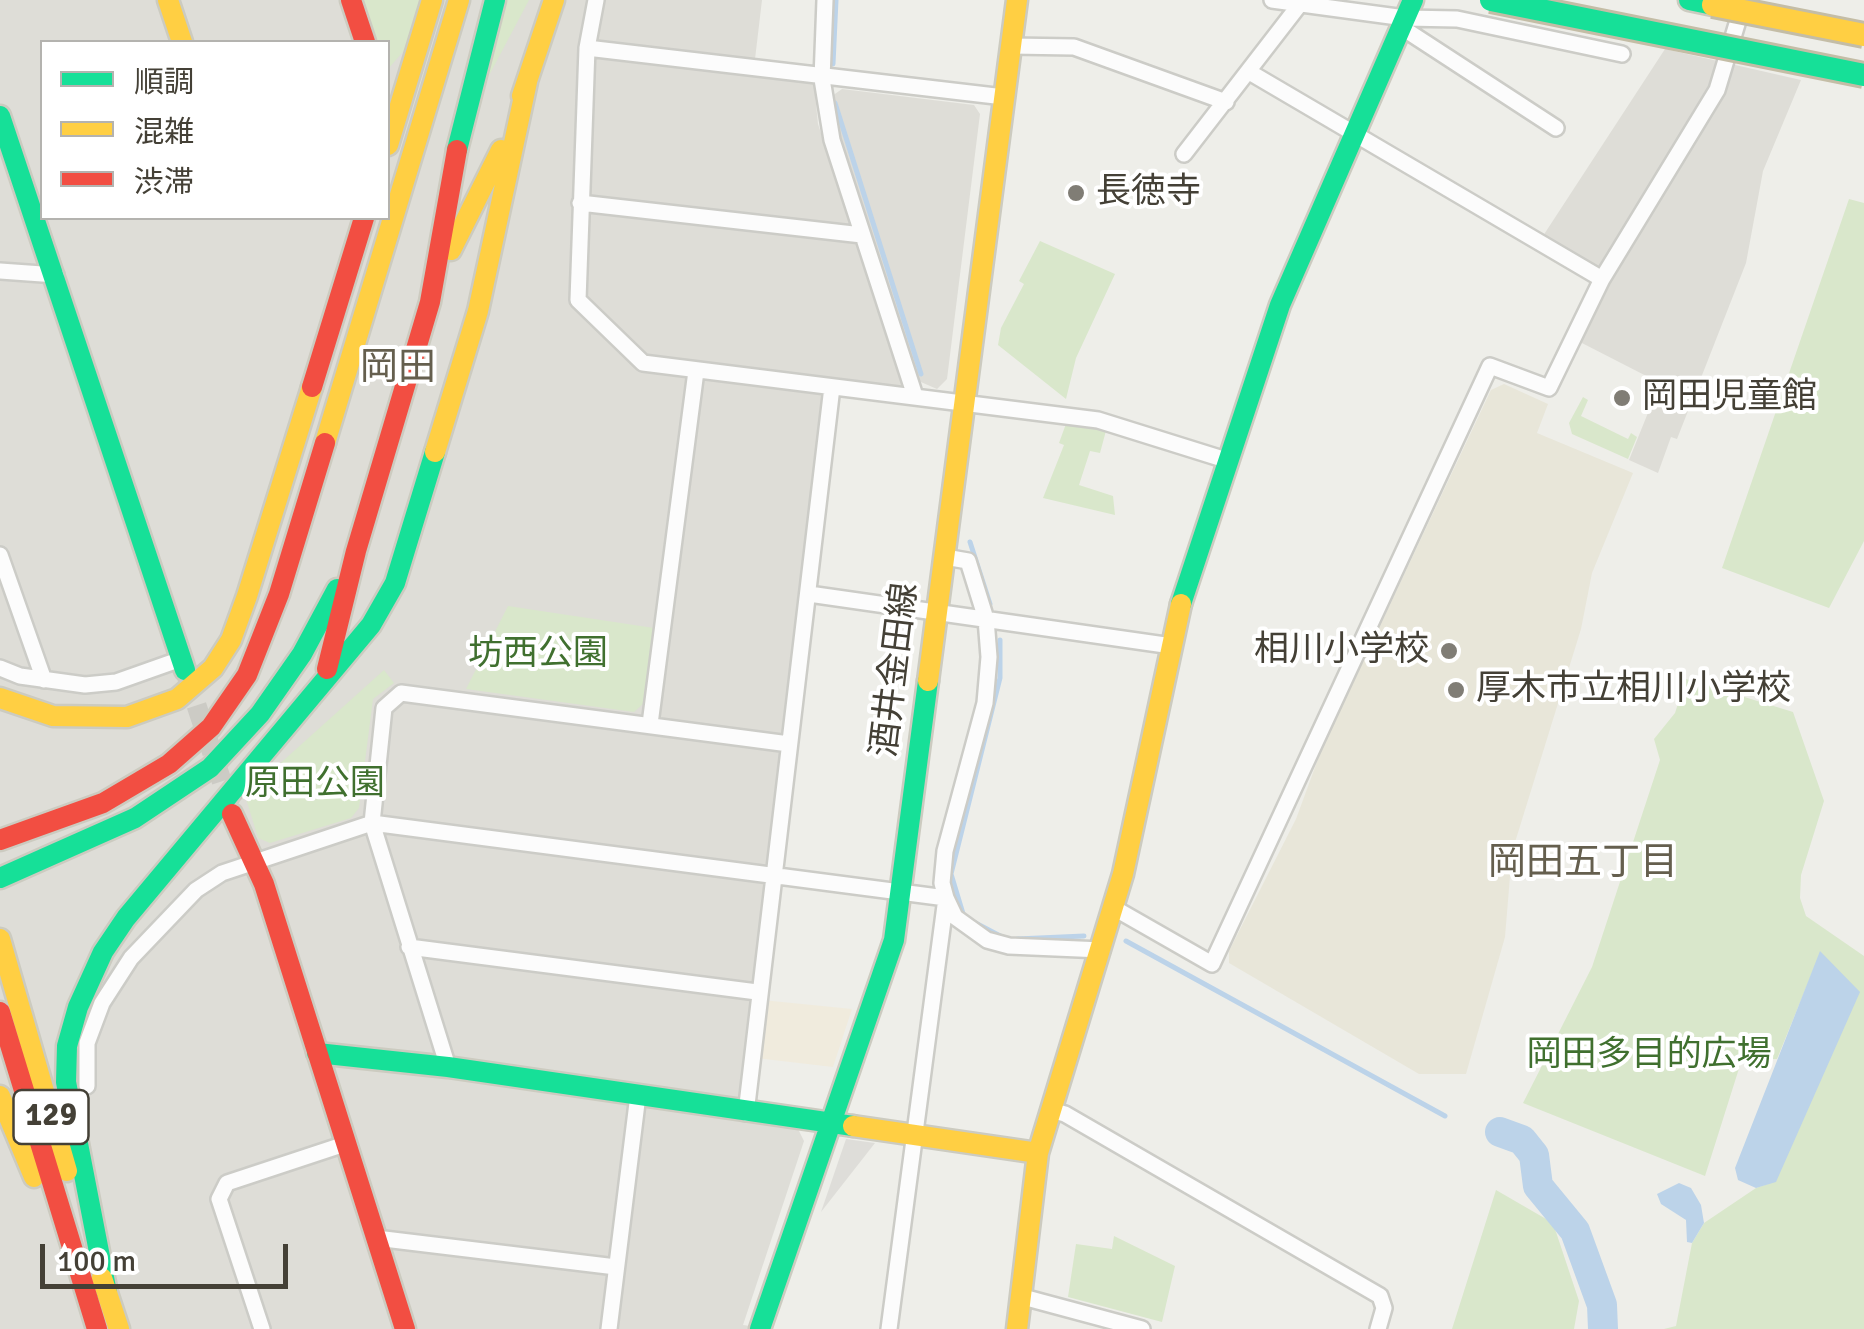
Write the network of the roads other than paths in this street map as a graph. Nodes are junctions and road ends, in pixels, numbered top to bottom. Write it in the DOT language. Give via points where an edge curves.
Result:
graph roads {
  1 [pos="168,0"];
  2 [pos="351,0"];
  3 [pos="432,0"];
  4 [pos="458,0"];
  5 [pos="496,0"];
  6 [pos="556,0"];
  7 [pos="596,0"];
  8 [pos="825,0"];
  9 [pos="1017,0"];
  10 [pos="1272,0"];
  11 [pos="1491,0"];
  12 [pos="1689,0"];
  13 [pos="1744,0"];
  14 [pos="1300,4"];
  15 [pos="1406,15"];
  16 [pos="1864,35"];
  17 [pos="181,40"];
  18 [pos="364,40"];
  19 [pos="1011,46"];
  20 [pos="587,48"];
  21 [pos="1622,54"];
  22 [pos="415,60"];
  23 [pos="1250,73"];
  24 [pos="1864,74"];
  25 [pos="822,79"];
  26 [pos="527,82"];
  27 [pos="1004,97"];
  28 [pos="1226,102"];
  29 [pos="0,116"];
  30 [pos="1556,128"];
  31 [pos="1351,133"];
  32 [pos="390,139"];
  33 [pos="1184,154"];
  34 [pos="407,169"];
  35 [pos="580,203"];
  36 [pos="391,210"];
  37 [pos="39,214"];
  38 [pos="41,220"];
  39 [pos="363,220"];
  40 [pos="385,220"];
  41 [pos="388,220"];
  42 [pos="862,235"];
  43 [pos="0,271"];
  44 [pos="56,275"];
  45 [pos="1602,279"];
  46 [pos="342,287"];
  47 [pos="430,302"];
  48 [pos="696,371"];
  49 [pos="832,387"];
  50 [pos="915,396"];
  51 [pos="965,401"];
  52 [pos="1226,460"];
  53 [pos="356,551"];
  54 [pos="0,554"];
  55 [pos="945,557"];
  56 [pos="809,594"];
  57 [pos="939,612"];
  58 [pos="986,619"];
  59 [pos="1172,646"];
  60 [pos="183,665"];
  61 [pos="0,668"];
  62 [pos="44,680"];
  63 [pos="311,696"];
  64 [pos="0,698"];
  65 [pos="650,724"];
  66 [pos="789,744"];
  67 [pos="232,814"];
  68 [pos="372,823"];
  69 [pos="13,840"];
  70 [pos="0,863"];
  71 [pos="253,863"];
  72 [pos="0,878"];
  73 [pos="773,878"];
  74 [pos="902,892"];
  75 [pos="946,898"];
  76 [pos="1107,931"];
  77 [pos="0,940"];
  78 [pos="409,947"];
  79 [pos="758,992"];
  80 [pos="0,1012"];
  81 [pos="317,1053"];
  82 [pos="448,1067"];
  83 [pos="88,1086"];
  84 [pos="638,1094"];
  85 [pos="0,1096"];
  86 [pos="1050,1110"];
  87 [pos="746,1112"];
  88 [pos="832,1124"];
  89 [pos="916,1138"];
  90 [pos="345,1144"];
  91 [pos="1038,1152"];
  92 [pos="376,1238"];
  93 [pos="76,1264"];
  94 [pos="616,1266"];
  95 [pos="107,1293"];
  96 [pos="1022,1297"];
  97 [pos="98,1329"];
  98 [pos="119,1329"];
  99 [pos="262,1329"];
  100 [pos="405,1329"];
  101 [pos="609,1329"];
  102 [pos="760,1329"];
  103 [pos="889,1329"];
  104 [pos="1018,1329"];
  105 [pos="1142,1329"];
  106 [pos="1378,1329"];
  1 -- 17 [label="main road"];
  2 -- 18 [label="main road"];
  3 -- 22 [label="main road"];
  4 -- 34 [label="main road"];
  5 -- 47 [label="main road" via="464,110"];
  6 -- 26 [label="main road"];
  7 -- 20 [label="street"];
  8 -- 25 [label="street"];
  9 -- 19 [label="main road, 酒井金田線"];
  10 -- 14 [label="street"];
  11 -- 24 [label="main road, bridge"];
  12 -- 16 [label="main road, bridge"];
  13 -- 45 [label="street" via="1718,90"];
  14 -- 15 [label="street"];
  14 -- 23 [label="street"];
  15 -- 21 [label="street"];
  15 -- 30 [label="street"];
  15 -- 31 [label="main road"];
  19 -- 27 [label="main road, 酒井金田線"];
  19 -- 28 [label="street" via="1074,46"];
  20 -- 25 [label="street"];
  20 -- 35 [label="street"];
  22 -- 32 [label="main road"];
  22 -- 34 [label="main road"];
  23 -- 28 [label="street"];
  23 -- 31 [label="street"];
  25 -- 27 [label="street"];
  25 -- 42 [label="street" via="832,140"];
  26 -- 47 [label="main road"];
  26 -- 63 [label="main road" via="478,311 404,562 371,625"];
  27 -- 51 [label="main road, 酒井金田線"];
  28 -- 33 [label="street"];
  29 -- 37 [label="main road"];
  31 -- 45 [label="street"];
  31 -- 52 [label="main road"];
  34 -- 36 [label="main road"];
  35 -- 42 [label="street"];
  35 -- 48 [label="street" via="578,300 642,363"];
  38 -- 44 [label="main road"];
  39 -- 46 [label="main road"];
  40 -- 46 [label="main road"];
  41 -- 69 [label="main road" via="259,651 236,695 212,727 149,778"];
  42 -- 50 [label="street"];
  43 -- 44 [label="street"];
  44 -- 60 [label="main road"];
  45 -- 76 [label="street" via="1549,388 1490,366 1212,964"];
  46 -- 64 [label="main road" via="247,596 213,668 177,699 127,717 53,716"];
  47 -- 53 [label="main road"];
  48 -- 49 [label="street"];
  48 -- 65 [label="street"];
  49 -- 50 [label="street"];
  49 -- 56 [label="street"];
  50 -- 51 [label="street"];
  51 -- 52 [label="street" via="1098,420"];
  51 -- 55 [label="main road, 酒井金田線"];
  52 -- 59 [label="main road"];
  53 -- 63 [label="main road" via="336,642"];
  53 -- 69 [label="main road" via="302,654 210,768 156,806"];
  54 -- 62 [label="street"];
  55 -- 57 [label="main road, 酒井金田線"];
  55 -- 58 [label="street" via="968,560"];
  56 -- 57 [label="street"];
  56 -- 66 [label="street"];
  57 -- 58 [label="street"];
  57 -- 74 [label="main road, 酒井金田線"];
  58 -- 59 [label="street"];
  58 -- 75 [label="street" via="985,703 944,851"];
  59 -- 76 [label="main road"];
  60 -- 62 [label="street" via="116,682"];
  61 -- 62 [label="street"];
  63 -- 95 [label="main road" via="126,918 75,1017 66,1082"];
  65 -- 66 [label="street"];
  65 -- 68 [label="street" via="401,693 384,708"];
  66 -- 73 [label="street"];
  67 -- 71 [label="main road"];
  68 -- 71 [label="street"];
  68 -- 73 [label="street"];
  68 -- 78 [label="street"];
  69 -- 70 [label="main road"];
  69 -- 72 [label="main road"];
  71 -- 81 [label="main road"];
  71 -- 83 [label="street" via="209,879 124,968 86,1043"];
  73 -- 74 [label="street"];
  73 -- 79 [label="street"];
  74 -- 75 [label="street"];
  74 -- 88 [label="main road, 酒井金田線" via="884,978"];
  75 -- 76 [label="street" via="954,917 986,940 1009,946"];
  75 -- 89 [label="street"];
  76 -- 86 [label="main road"];
  77 -- 95 [label="main road, 129"];
  78 -- 79 [label="street"];
  78 -- 82 [label="street"];
  79 -- 87 [label="street"];
  80 -- 93 [label="main road, 129"];
  81 -- 82 [label="main road"];
  81 -- 90 [label="main road"];
  82 -- 84 [label="main road"];
  84 -- 87 [label="main road"];
  84 -- 94 [label="street"];
  85 -- 93 [label="main road"];
  86 -- 91 [label="main road"];
  86 -- 106 [label="street" via="1380,1296"];
  87 -- 88 [label="main road"];
  88 -- 89 [label="main road"];
  88 -- 102 [label="main road, 酒井金田線"];
  89 -- 91 [label="main road"];
  89 -- 103 [label="street"];
  90 -- 92 [label="main road"];
  90 -- 99 [label="street" via="227,1184 219,1200"];
  91 -- 96 [label="main road"];
  92 -- 94 [label="street"];
  92 -- 100 [label="main road"];
  93 -- 97 [label="main road, 129"];
  94 -- 101 [label="street"];
  95 -- 98 [label="main road, 129"];
  96 -- 104 [label="main road"];
  96 -- 105 [label="street"];
}
